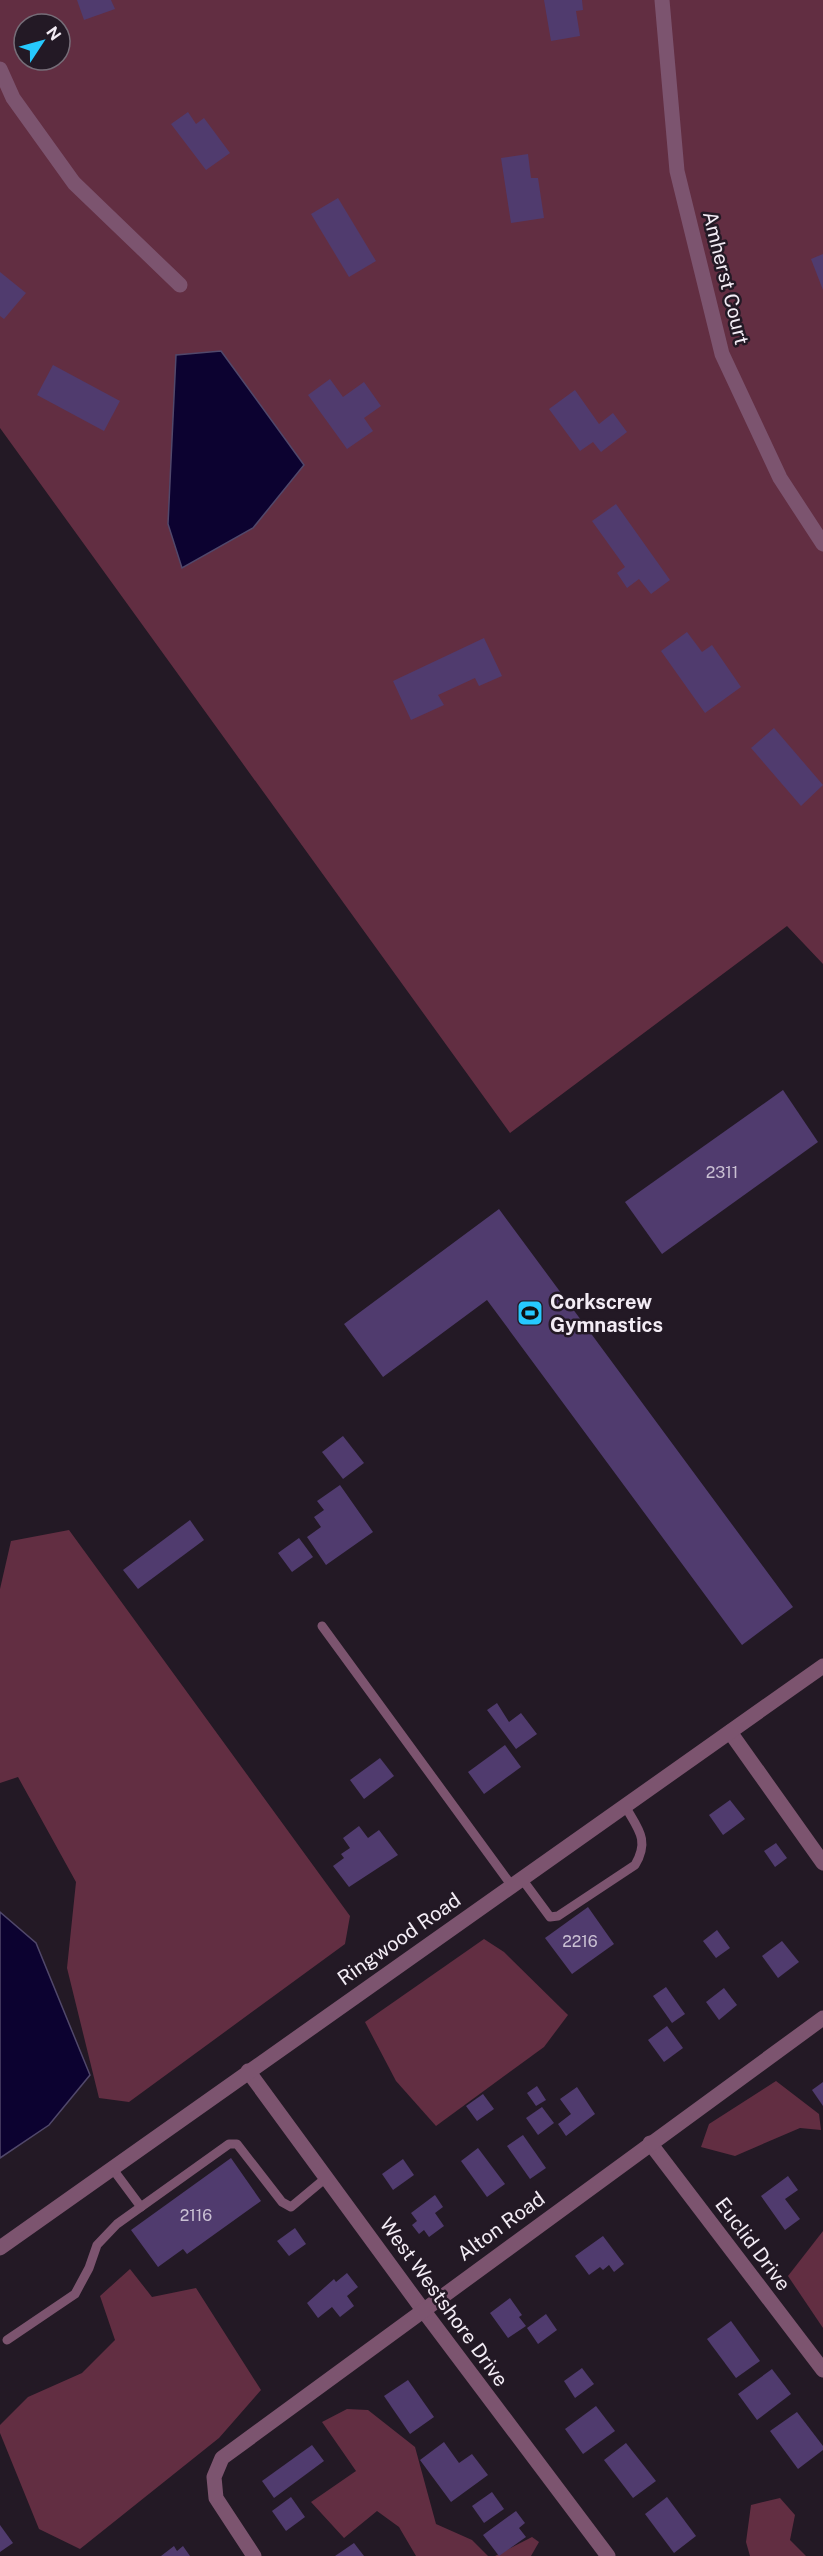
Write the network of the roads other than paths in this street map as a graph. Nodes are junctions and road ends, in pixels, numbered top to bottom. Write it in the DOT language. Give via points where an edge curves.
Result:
graph roads {
  1 [pos="662,0"];
  2 [pos="0,69"];
  3 [pos="180,285"];
  4 [pos="823,544"];
  5 [pos="322,1626"];
  6 [pos="823,1666"];
  7 [pos="730,1732"];
  8 [pos="626,1806"];
  9 [pos="823,1863"];
  10 [pos="517,1882"];
  11 [pos="823,2018"];
  12 [pos="248,2071"];
  13 [pos="650,2143"];
  14 [pos="112,2168"];
  15 [pos="327,2177"];
  16 [pos="141,2207"];
  17 [pos="0,2248"];
  18 [pos="423,2310"];
  19 [pos="7,2340"];
  20 [pos="823,2370"];
  21 [pos="254,2556"];
  22 [pos="608,2556"];
  1 -- 4 [label="street, Amherst Court" via="677,171 722,354 780,478"];
  2 -- 3 [label="street" via="13,98 74,183"];
  5 -- 10 [label="lane"];
  6 -- 7 [label="street, Ringwood Road"];
  7 -- 8 [label="street, Ringwood Road"];
  7 -- 9 [label="street"];
  8 -- 10 [label="street, Ringwood Road"];
  8 -- 10 [label="lane" via="644,1840 635,1865 558,1916 550,1917"];
  10 -- 12 [label="street, Ringwood Road"];
  11 -- 13 [label="street, Alton Road"];
  12 -- 14 [label="street, Ringwood Road"];
  12 -- 15 [label="street, West Westshore Drive"];
  13 -- 18 [label="street, Alton Road"];
  13 -- 20 [label="street, Euclid Drive"];
  14 -- 16 [label="lane"];
  14 -- 17 [label="street, Ringwood Road"];
  15 -- 16 [label="lane" via="291,2207 282,2202 237,2144 229,2144"];
  15 -- 18 [label="street, West Westshore Drive"];
  16 -- 19 [label="lane" via="97,2245 75,2294"];
  18 -- 21 [label="street, Alton Road" via="222,2458 214,2477 216,2498"];
  18 -- 22 [label="street, West Westshore Drive"];
}
